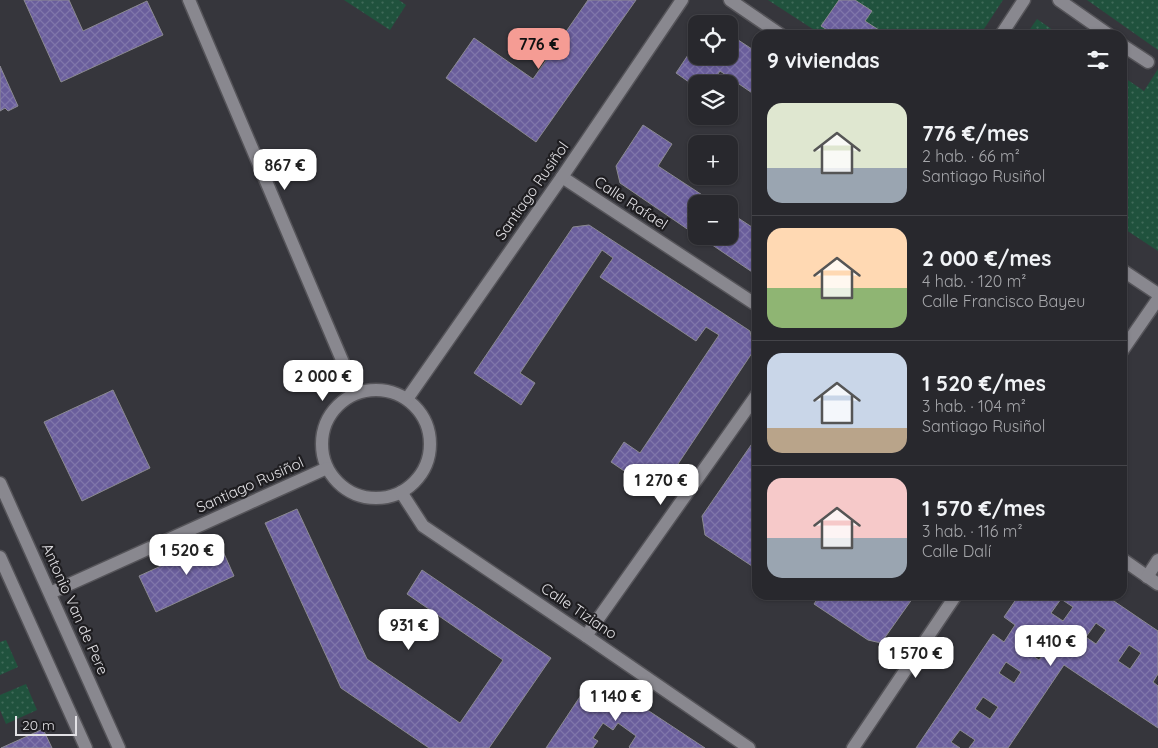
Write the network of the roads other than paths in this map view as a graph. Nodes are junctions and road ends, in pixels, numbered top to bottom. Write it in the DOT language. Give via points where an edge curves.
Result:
graph roads {
  1 [pos="189,0"];
  2 [pos="682,0"];
  3 [pos="730,0"];
  4 [pos="1024,0"];
  5 [pos="1060,0"];
  6 [pos="774,30"];
  7 [pos="1004,30"];
  8 [pos="1102,30"];
  9 [pos="1127,47"];
  10 [pos="1148,62"];
  11 [pos="562,177"];
  12 [pos="1127,273"];
  13 [pos="1158,294"];
  14 [pos="1158,298"];
  15 [pos="752,302"];
  16 [pos="1127,343"];
  17 [pos="356,393"];
  18 [pos="407,399"];
  19 [pos="752,401"];
  20 [pos="327,468"];
  21 [pos="0,483"];
  22 [pos="401,492"];
  23 [pos="0,558"];
  24 [pos="1158,560"];
  25 [pos="1127,563"];
  26 [pos="1147,576"];
  27 [pos="1158,584"];
  28 [pos="50,593"];
  29 [pos="953,600"];
  30 [pos="586,636"];
  31 [pos="86,748"];
  32 [pos="119,748"];
  33 [pos="748,748"];
  34 [pos="853,748"];
  1 -- 17 [label="street"];
  2 -- 11 [label="street, Santiago Rusiñol"];
  3 -- 6 [label="street"];
  4 -- 7 [label="street"];
  5 -- 8 [label="street"];
  9 -- 10 [label="street"];
  11 -- 15 [label="street, Calle Rafael"];
  11 -- 18 [label="street, Santiago Rusiñol"];
  12 -- 13 [label="street"];
  14 -- 16 [label="street"];
  17 -- 18 [label="street" via="374,389 391,391"];
  17 -- 20 [label="street" via="340,402 322,434 322,452"];
  18 -- 22 [label="street" via="420,411 428,427 430,444 427,462 419,478"];
  19 -- 30 [label="street"];
  20 -- 22 [label="street" via="339,484 355,494 372,498 390,497"];
  20 -- 28 [label="street, Santiago Rusiñol"];
  21 -- 28 [label="street, Antonio Van de Pere"];
  22 -- 30 [label="street, Calle Tiziano" via="423,526"];
  23 -- 31 [label="street"];
  24 -- 26 [label="street"];
  25 -- 26 [label="street"];
  26 -- 27 [label="street"];
  28 -- 32 [label="street, Antonio Van de Pere"];
  29 -- 34 [label="street"];
  30 -- 33 [label="street, Calle Tiziano"];
}
